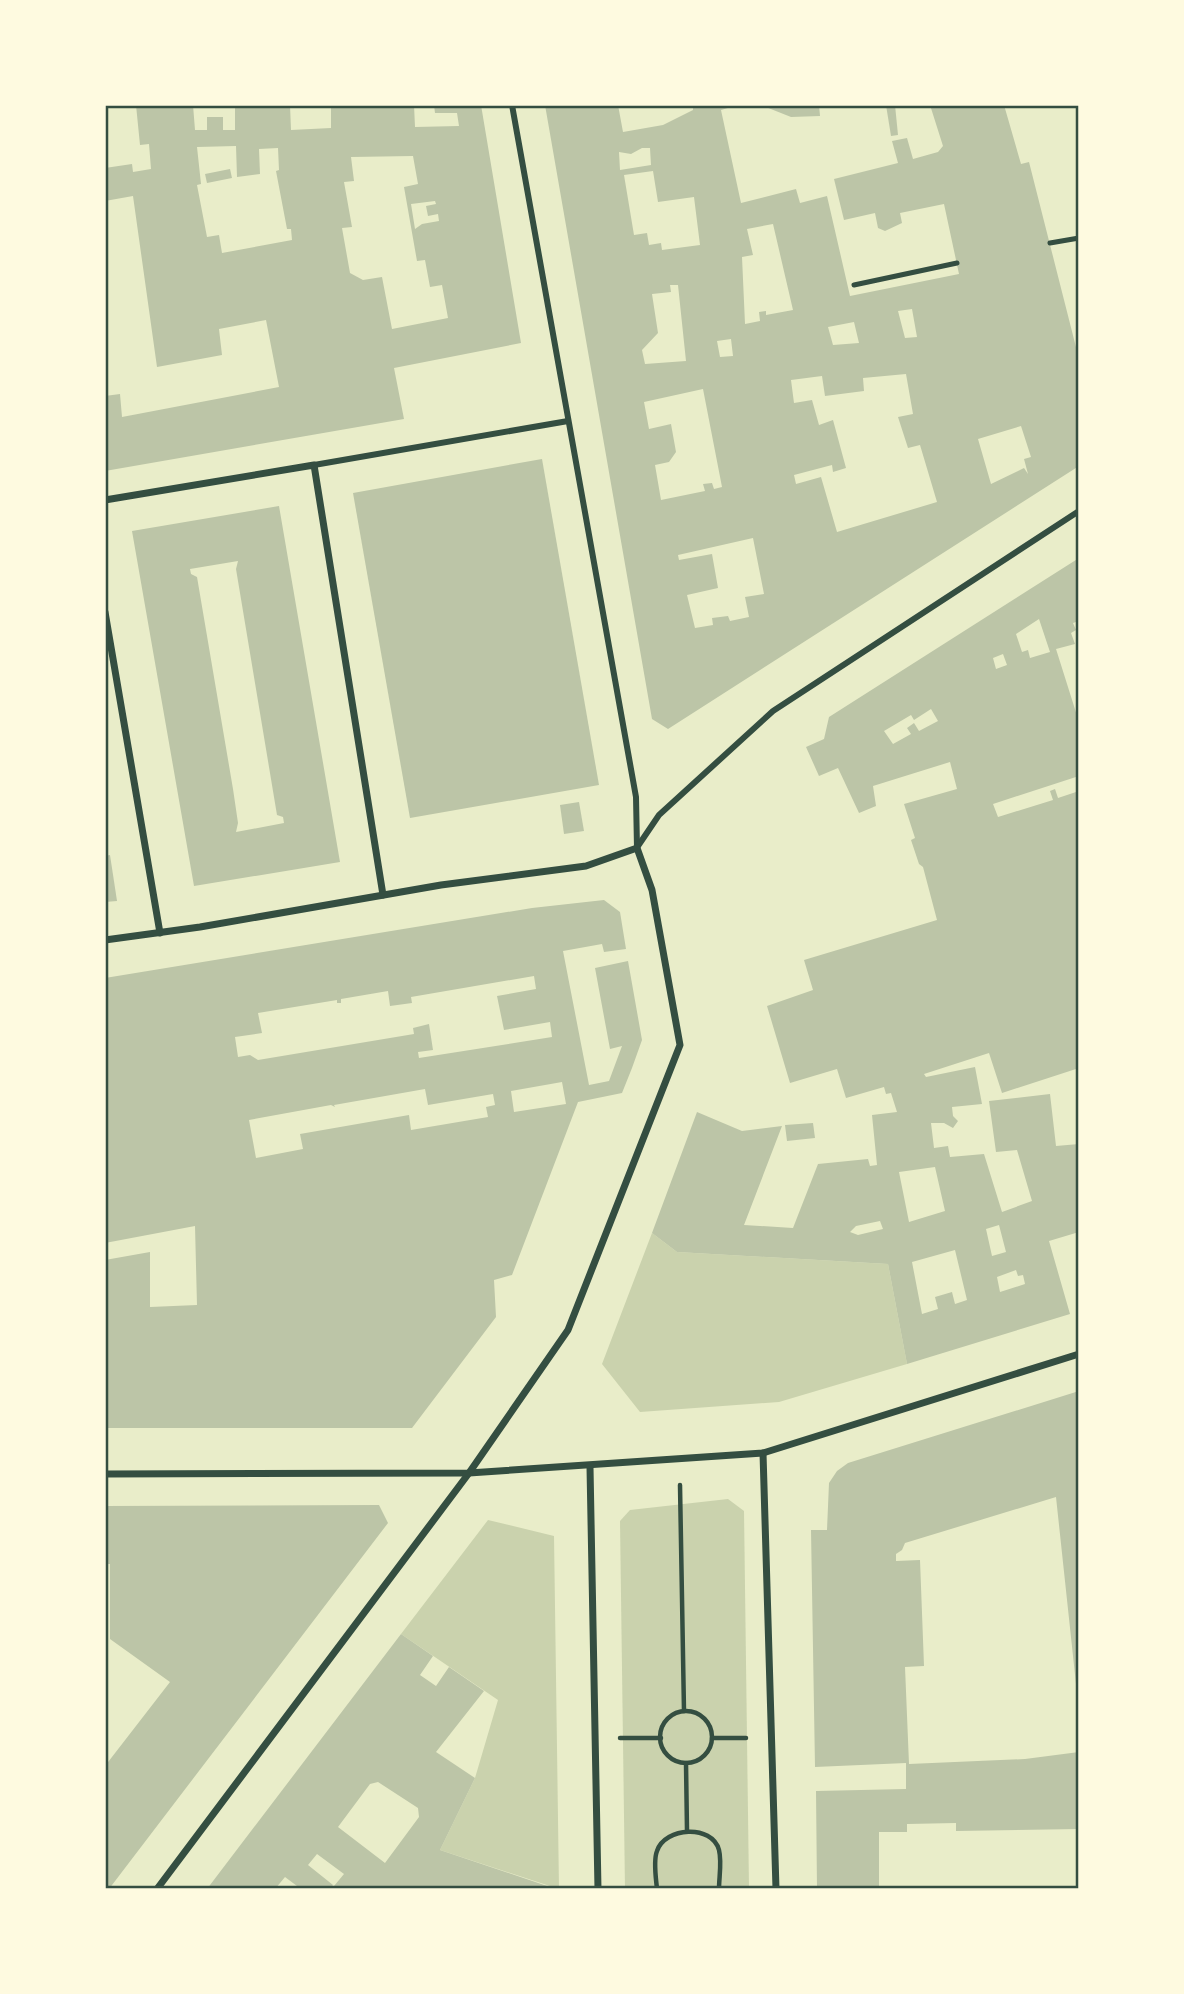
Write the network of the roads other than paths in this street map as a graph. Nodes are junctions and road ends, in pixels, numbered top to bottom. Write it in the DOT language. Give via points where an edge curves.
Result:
graph roads {
  1 [pos="512,105"];
  2 [pos="1079,238"];
  3 [pos="1050,243"];
  4 [pos="957,262"];
  5 [pos="854,285"];
  6 [pos="568,421"];
  7 [pos="314,465"];
  8 [pos="105,500"];
  9 [pos="1079,511"];
  10 [pos="105,612"];
  11 [pos="637,848"];
  12 [pos="383,895"];
  13 [pos="160,933"];
  14 [pos="105,940"];
  15 [pos="1079,1354"];
  16 [pos="763,1453"];
  17 [pos="590,1467"];
  18 [pos="105,1474"];
  19 [pos="470,1474"];
  20 [pos="157,1889"];
  21 [pos="598,1889"];
  22 [pos="776,1889"];
  1 -- 6 [label="street"];
  2 -- 3 [label="lane"];
  4 -- 5 [label="lane"];
  6 -- 7 [label="street"];
  6 -- 11 [label="street" via="636,797"];
  7 -- 8 [label="street"];
  7 -- 12 [label="street"];
  9 -- 11 [label="street" via="773,711 659,815"];
  10 -- 13 [label="street"];
  11 -- 12 [label="street" via="586,866"];
  11 -- 19 [label="street" via="652,890 680,1045 568,1330"];
  12 -- 13 [label="street"];
  13 -- 14 [label="street"];
  15 -- 16 [label="street"];
  16 -- 17 [label="street"];
  16 -- 22 [label="street"];
  17 -- 19 [label="street"];
  17 -- 21 [label="street"];
  18 -- 19 [label="street"];
  19 -- 20 [label="street"];
}
